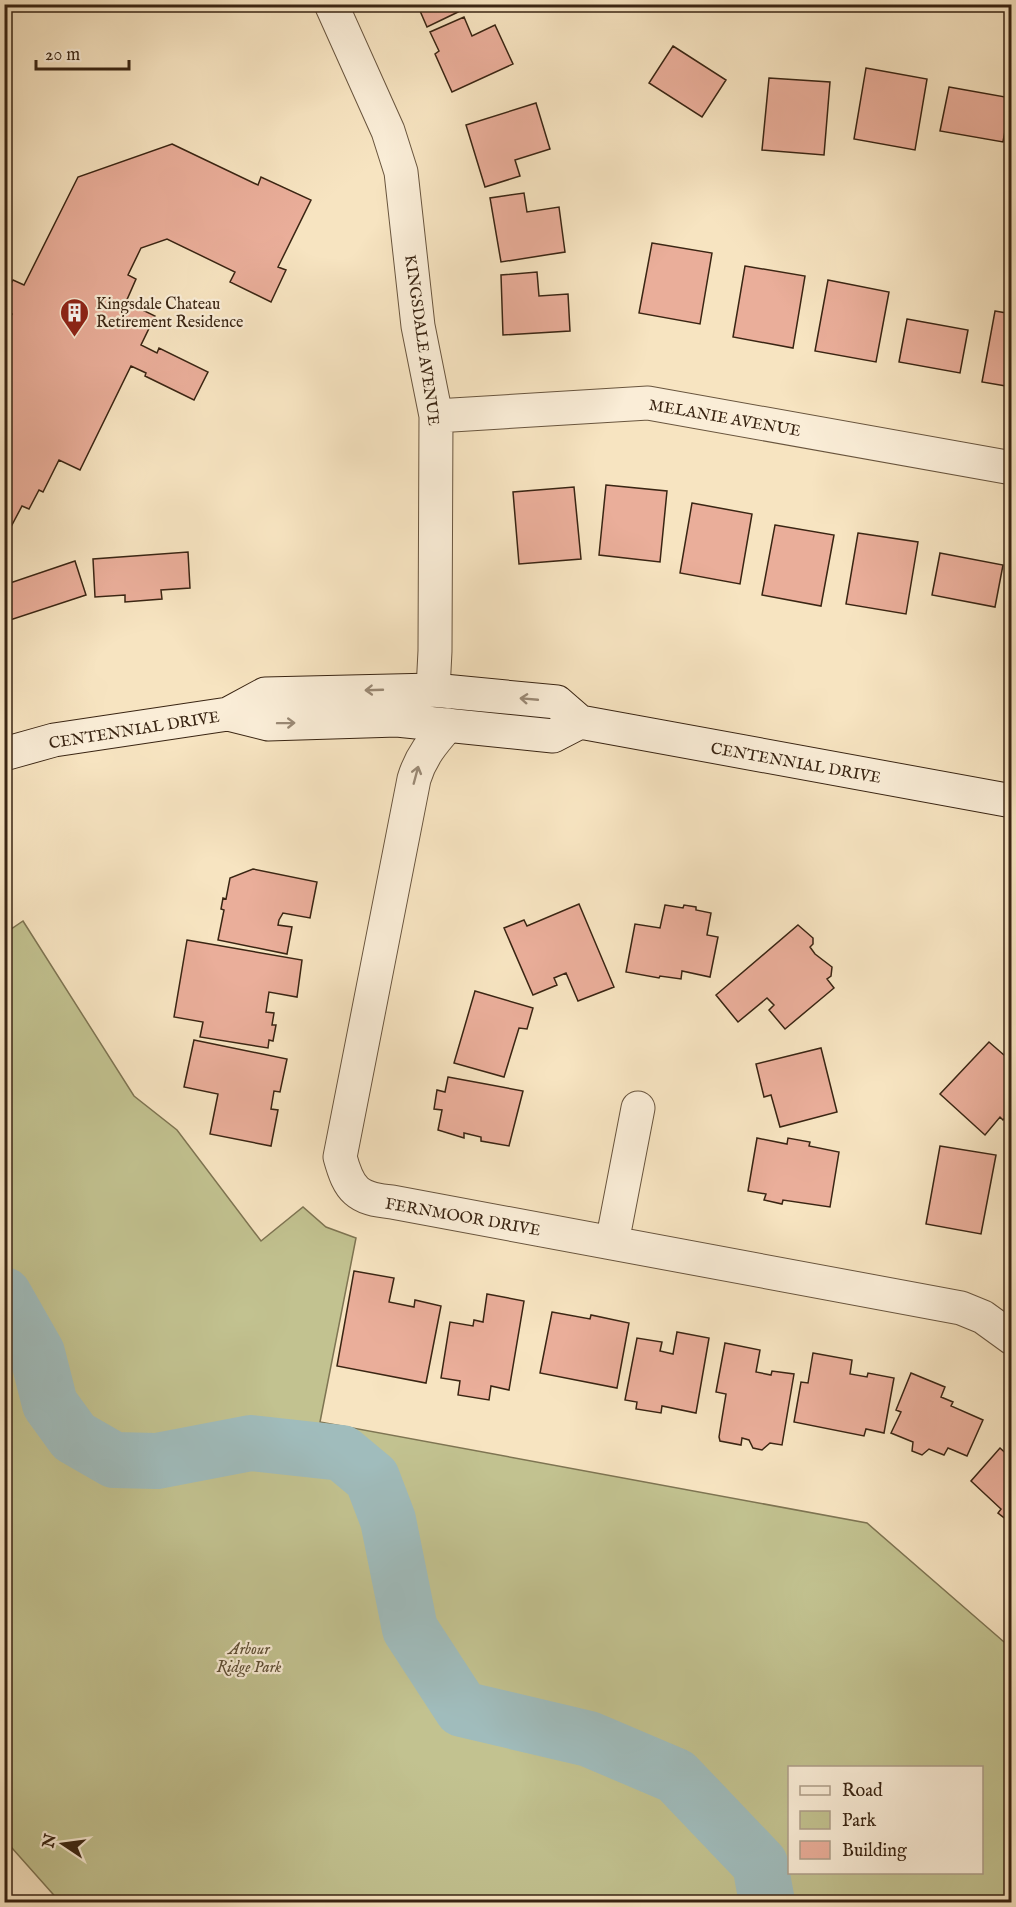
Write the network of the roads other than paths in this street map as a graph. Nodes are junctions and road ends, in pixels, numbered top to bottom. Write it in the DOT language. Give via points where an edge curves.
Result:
graph roads {
  1 [pos="331,4"];
  2 [pos="436,416"];
  3 [pos="1011,468"];
  4 [pos="433,690"];
  5 [pos="228,714"];
  6 [pos="580,722"];
  7 [pos="448,725"];
  8 [pos="4,754"];
  9 [pos="1011,801"];
  10 [pos="638,1108"];
  11 [pos="612,1243"];
  12 [pos="1008,1328"];
  1 -- 2 [label="street, KINGSDALE AVENUE" via="388,131 401,172 418,326"];
  2 -- 3 [label="street, MELANIE AVENUE" via="648,403"];
  2 -- 4 [label="street, KINGSDALE AVENUE"];
  4 -- 5 [label="street, CENTENNIAL DRIVE, one-way" via="265,694"];
  6 -- 4 [label="street, CENTENNIAL DRIVE, one-way" via="557,702"];
  5 -- 7 [label="street, CENTENNIAL DRIVE, one-way" via="268,724 397,720"];
  5 -- 8 [label="street, CENTENNIAL DRIVE" via="54,740"];
  6 -- 7 [label="street, CENTENNIAL DRIVE" via="553,736"];
  6 -- 9 [label="street, CENTENNIAL DRIVE"];
  11 -- 7 [label="street, FERNMOOR DRIVE, one-way" via="368,1200 347,1184 340,1158 419,763"];
  10 -- 11 [label="street"];
  11 -- 12 [label="street, FERNMOOR DRIVE" via="961,1308"];
}
